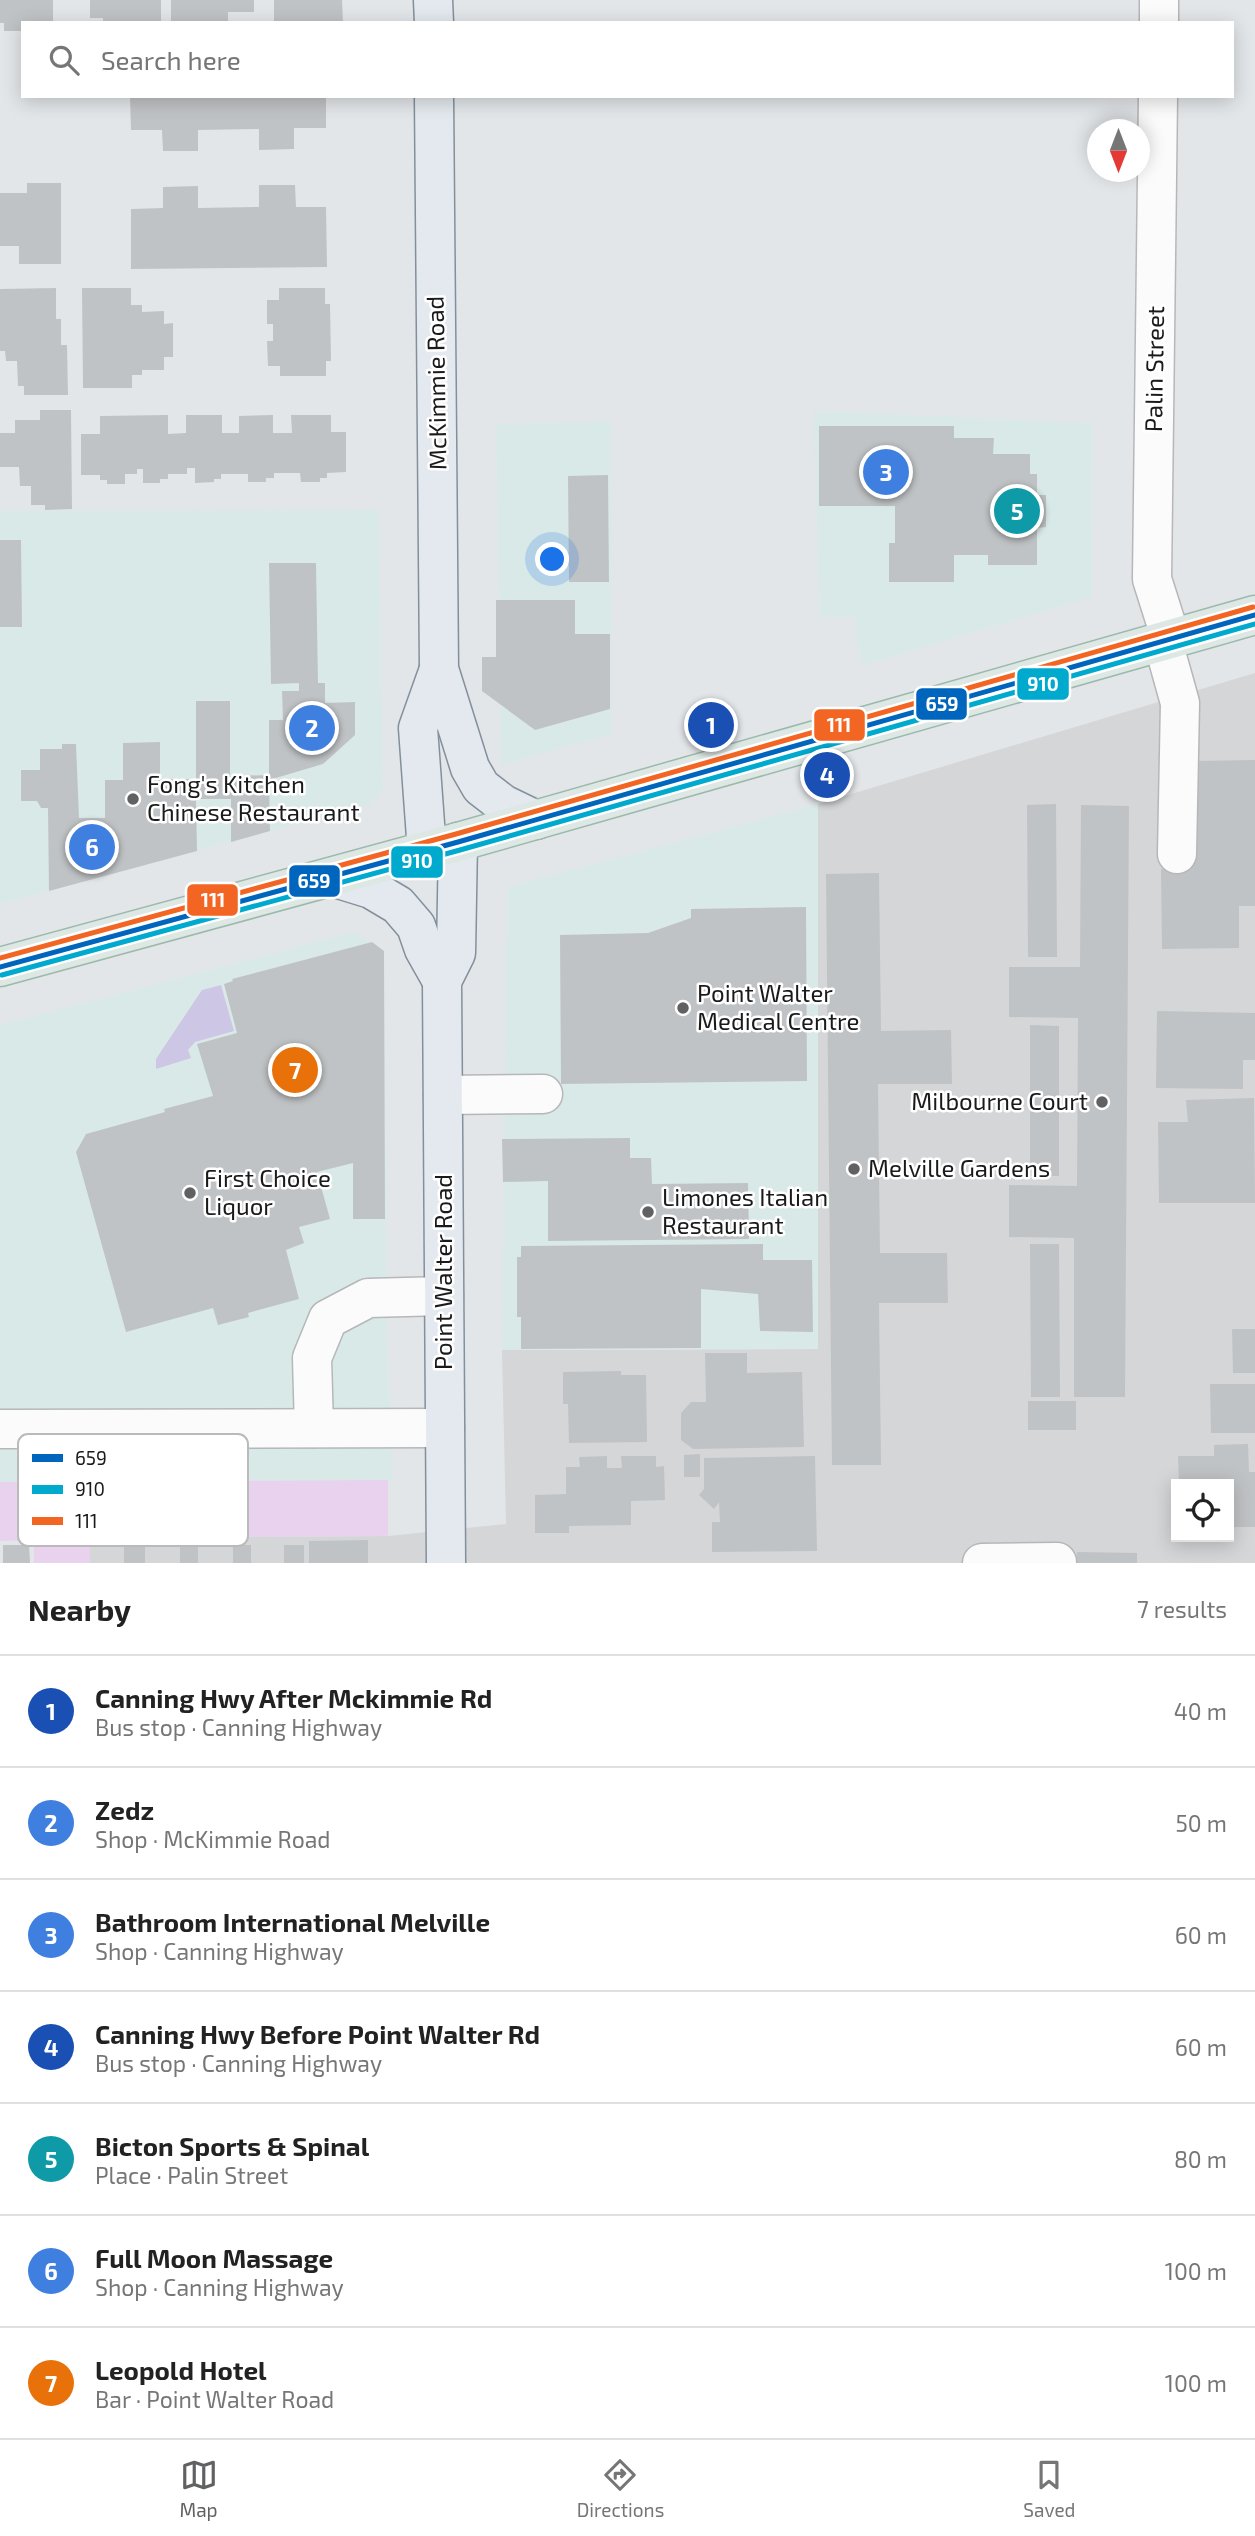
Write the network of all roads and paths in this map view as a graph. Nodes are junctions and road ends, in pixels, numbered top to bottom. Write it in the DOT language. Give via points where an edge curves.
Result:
graph roads {
  1 [pos="433,0"];
  2 [pos="1159,0"];
  3 [pos="434,21"];
  4 [pos="1159,21"];
  5 [pos="434,98"];
  6 [pos="1158,98"];
  7 [pos="1255,615"];
  8 [pos="1167,641"];
  9 [pos="439,669"];
  10 [pos="536,820"];
  11 [pos="443,846"];
  12 [pos="1177,854"];
  13 [pos="332,877"];
  14 [pos="0,967"];
  15 [pos="442,981"];
  16 [pos="543,1094"];
  17 [pos="443,1095"];
  18 [pos="444,1296"];
  19 [pos="445,1428"];
  20 [pos="0,1429"];
  21 [pos="314,1429"];
  22 [pos="1057,1562"];
  23 [pos="446,1563"];
  24 [pos="982,1563"];
  1 -- 3 [label="main road"];
  2 -- 4 [label="street"];
  5 -- 9 [label="main road, McKimmie Road"];
  6 -- 8 [label="street, Palin Street" via="1152,579"];
  7 -- 8 [label="highway"];
  8 -- 10 [label="highway"];
  8 -- 12 [label="street, Palin Street" via="1180,703"];
  9 -- 10 [label="main road, McKimmie Road" via="470,768 481,787"];
  9 -- 11 [label="main road, McKimmie Road" via="418,729"];
  10 -- 11 [label="highway"];
  11 -- 13 [label="highway"];
  11 -- 15 [label="main road, Point Walter Road" via="456,953"];
  13 -- 14 [label="highway"];
  13 -- 15 [label="main road, Point Walter Road" via="371,889 398,905 416,926"];
  15 -- 17 [label="main road, Point Walter Road"];
  16 -- 17 [label="street"];
  17 -- 18 [label="main road, Point Walter Road"];
  18 -- 19 [label="main road, Point Walter Road"];
  18 -- 21 [label="street" via="368,1298 328,1319 312,1358"];
  19 -- 21 [label="street"];
  19 -- 23 [label="main road, Point Walter Road"];
  20 -- 21 [label="street"];
  22 -- 24 [label="street"];
}
